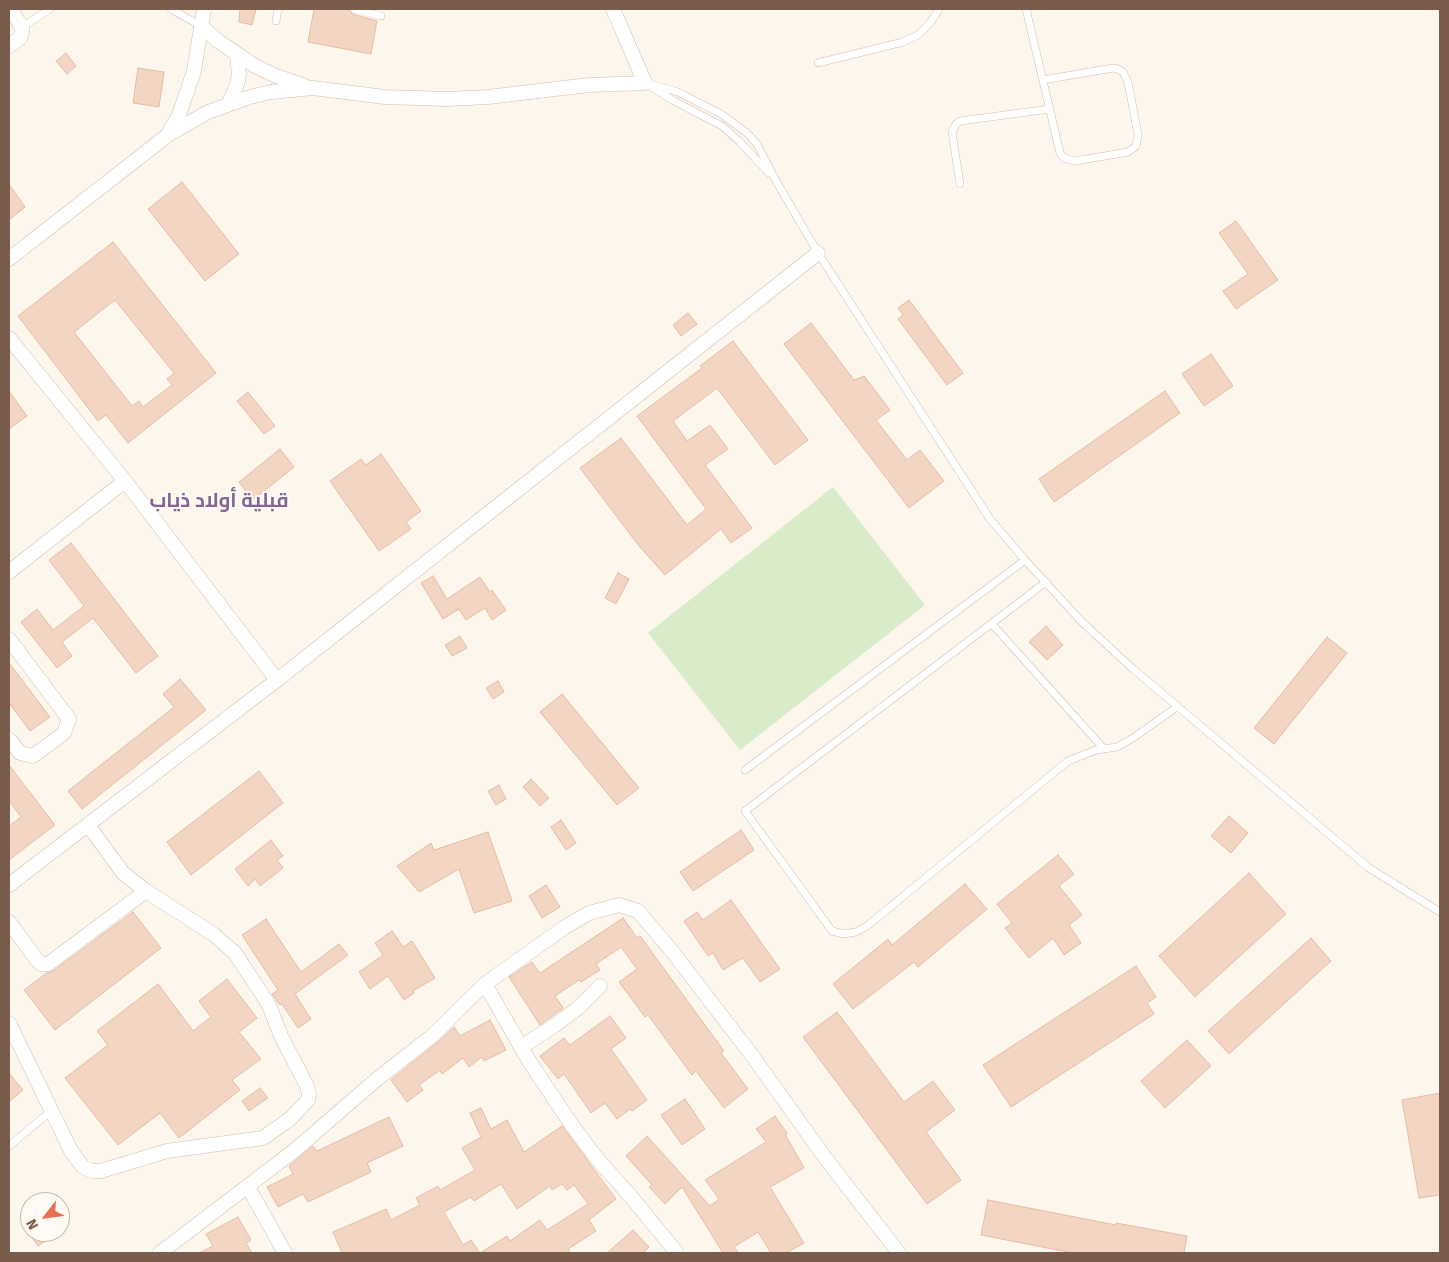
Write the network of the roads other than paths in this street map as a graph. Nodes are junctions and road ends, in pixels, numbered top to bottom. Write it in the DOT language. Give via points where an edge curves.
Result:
graph roads {
  1 [pos="10,9"];
  2 [pos="50,9"];
  3 [pos="171,9"];
  4 [pos="204,9"];
  5 [pos="278,9"];
  6 [pos="354,9"];
  7 [pos="613,9"];
  8 [pos="939,9"];
  9 [pos="1026,9"];
  10 [pos="381,16"];
  11 [pos="276,21"];
  12 [pos="201,26"];
  13 [pos="22,27"];
  14 [pos="9,46"];
  15 [pos="237,55"];
  16 [pos="818,63"];
  17 [pos="1043,80"];
  18 [pos="645,83"];
  19 [pos="313,88"];
  20 [pos="229,103"];
  21 [pos="1050,109"];
  22 [pos="168,135"];
  23 [pos="775,179"];
  24 [pos="960,184"];
  25 [pos="818,253"];
  26 [pos="9,259"];
  27 [pos="9,338"];
  28 [pos="124,481"];
  29 [pos="1025,560"];
  30 [pos="9,572"];
  31 [pos="1046,582"];
  32 [pos="992,624"];
  33 [pos="9,639"];
  34 [pos="277,680"];
  35 [pos="1177,707"];
  36 [pos="9,739"];
  37 [pos="1104,749"];
  38 [pos="745,770"];
  39 [pos="88,825"];
  40 [pos="9,885"];
  41 [pos="146,892"];
  42 [pos="1440,912"];
  43 [pos="9,922"];
  44 [pos="485,984"];
  45 [pos="600,986"];
  46 [pos="9,1023"];
  47 [pos="521,1047"];
  48 [pos="50,1111"];
  49 [pos="9,1146"];
  50 [pos="248,1187"];
  51 [pos="160,1253"];
  52 [pos="285,1253"];
  53 [pos="677,1253"];
  54 [pos="899,1253"];
  1 -- 13 [label="street"];
  2 -- 13 [label="lane"];
  3 -- 12 [label="lane"];
  4 -- 12 [label="street"];
  5 -- 11 [label="lane"];
  6 -- 10 [label="lane"];
  7 -- 18 [label="street"];
  8 -- 16 [label="lane" via="930,23 903,42"];
  9 -- 17 [label="lane"];
  12 -- 15 [label="street"];
  12 -- 22 [label="street" via="194,71 179,115"];
  13 -- 14 [label="street" via="20,38"];
  15 -- 19 [label="street" via="274,75"];
  15 -- 20 [label="street" via="239,75"];
  17 -- 21 [label="lane"];
  17 -- 21 [label="lane" via="1113,68 1123,72 1128,82 1138,141 1128,152 1070,161 1060,153"];
  18 -- 19 [label="street" via="589,85 447,99 385,97"];
  18 -- 23 [label="lane" via="722,126"];
  18 -- 23 [label="lane" via="678,92 722,114 757,144"];
  19 -- 20 [label="street" via="270,92"];
  20 -- 22 [label="street"];
  21 -- 24 [label="lane" via="956,124 952,132"];
  22 -- 26 [label="street"];
  23 -- 25 [label="lane"];
  25 -- 29 [label="lane" via="990,519"];
  25 -- 34 [label="street"];
  27 -- 28 [label="street"];
  28 -- 30 [label="street"];
  28 -- 34 [label="street"];
  29 -- 31 [label="lane"];
  29 -- 38 [label="lane"];
  31 -- 32 [label="lane"];
  31 -- 35 [label="lane" via="1081,621"];
  32 -- 37 [label="lane"];
  32 -- 37 [label="lane" via="745,811 832,930 844,934 866,926 1068,761"];
  33 -- 36 [label="street" via="69,719 64,733 33,756 20,753"];
  34 -- 39 [label="street"];
  35 -- 37 [label="lane" via="1133,738 1117,747"];
  35 -- 42 [label="lane" via="1369,868"];
  39 -- 40 [label="street"];
  39 -- 41 [label="street" via="123,873"];
  41 -- 43 [label="street" via="48,964 37,960"];
  41 -- 48 [label="street" via="213,934 236,953 269,1005 307,1086 308,1100 290,1119 263,1138 167,1151 101,1171 83,1167 71,1152"];
  44 -- 47 [label="street"];
  44 -- 50 [label="street" via="432,1036"];
  44 -- 54 [label="street" via="588,913 619,905 638,911 751,1054"];
  45 -- 47 [label="street" via="578,1008"];
  46 -- 48 [label="street"];
  47 -- 53 [label="street" via="569,1122"];
  48 -- 49 [label="lane"];
  50 -- 51 [label="street"];
  50 -- 52 [label="street"];
}
